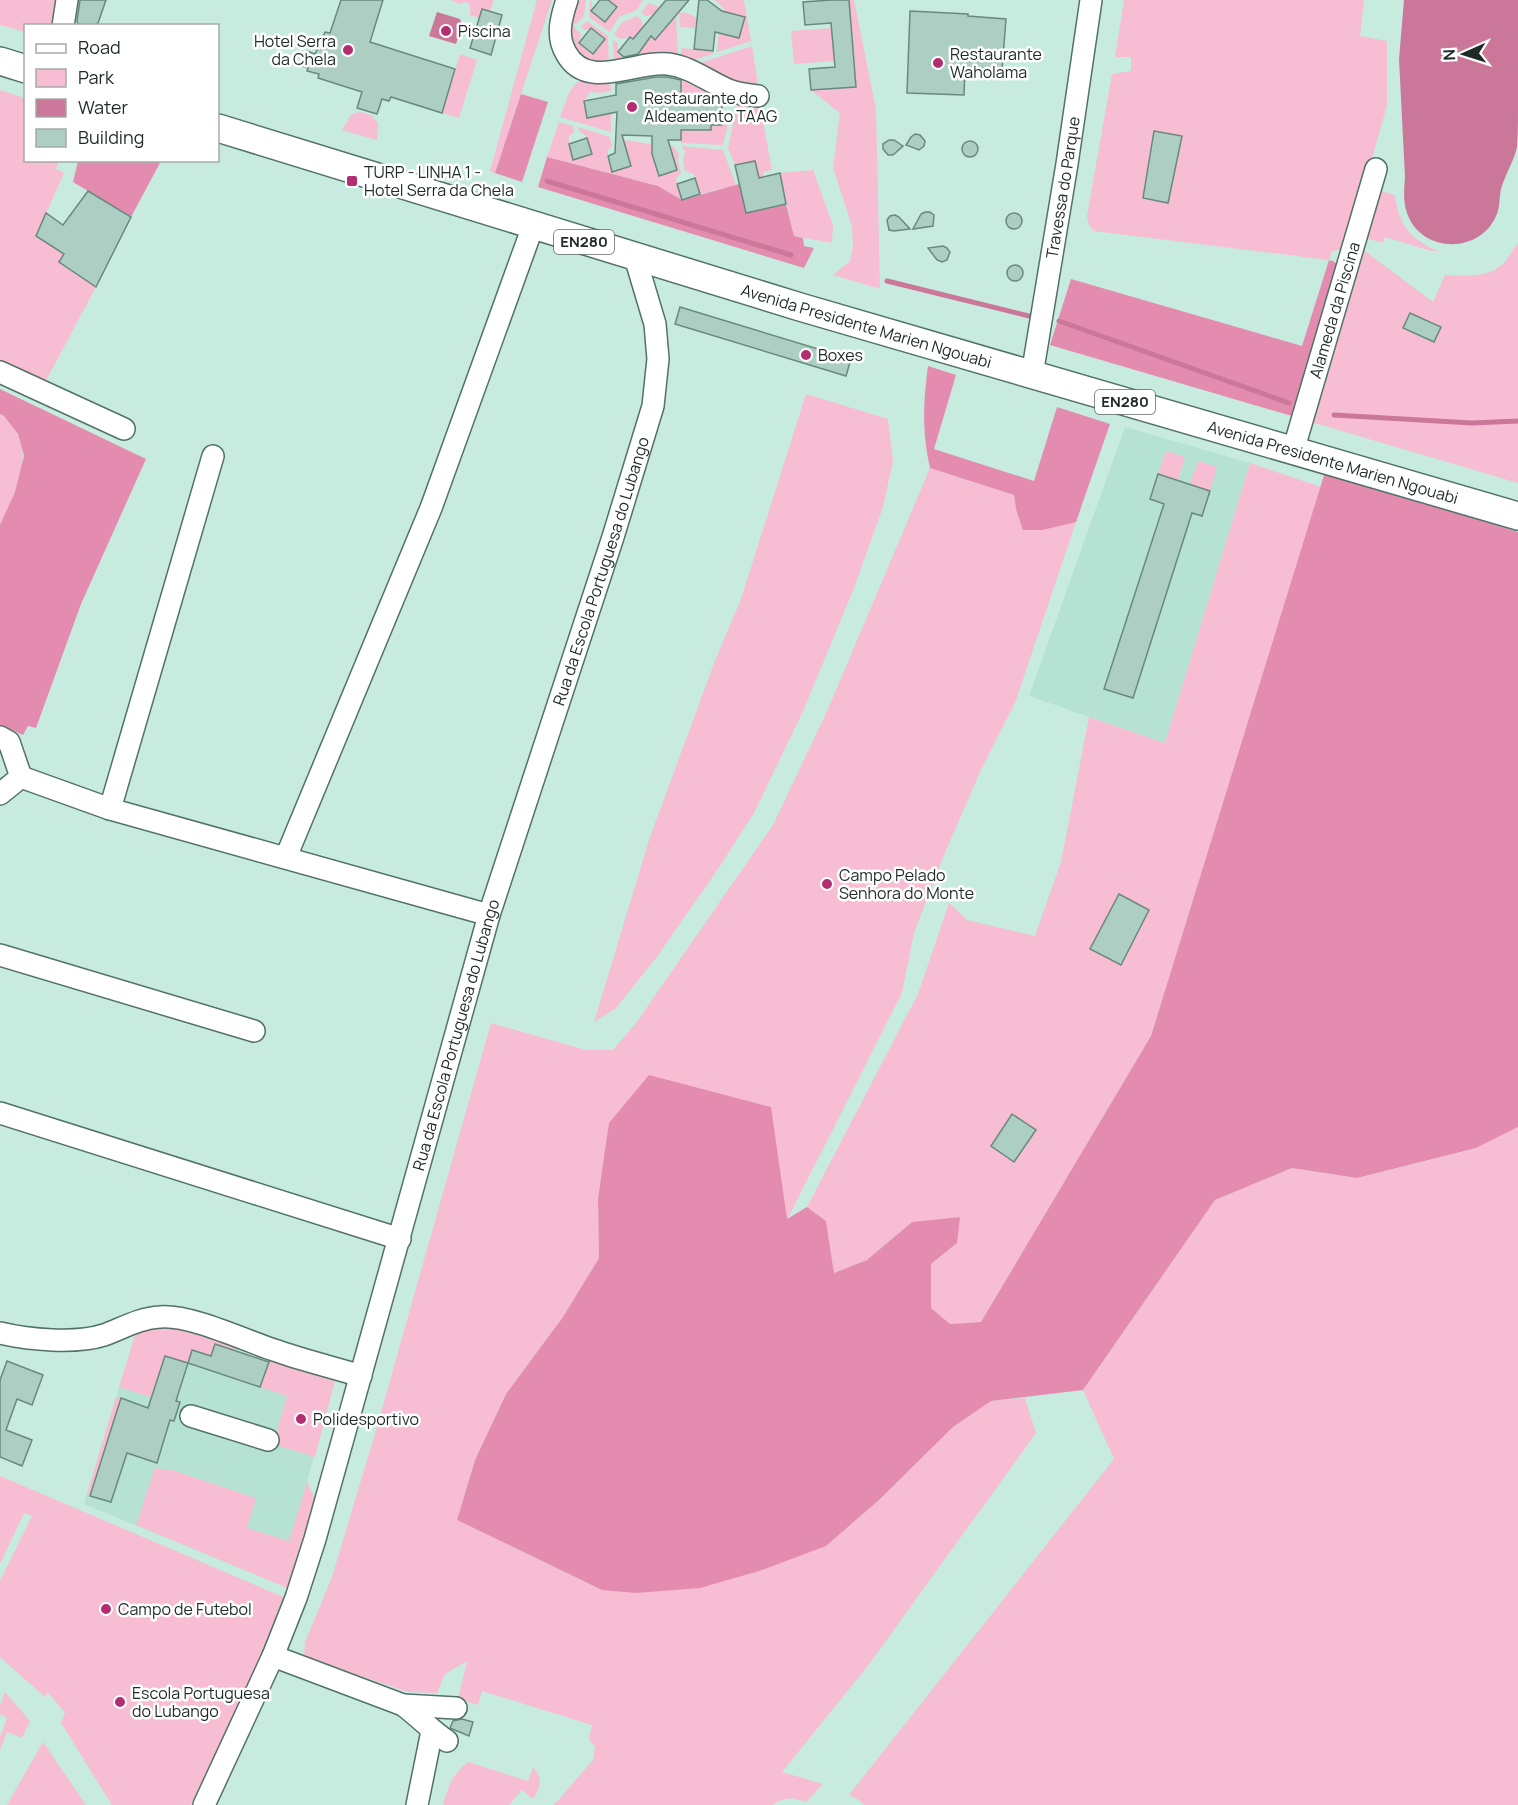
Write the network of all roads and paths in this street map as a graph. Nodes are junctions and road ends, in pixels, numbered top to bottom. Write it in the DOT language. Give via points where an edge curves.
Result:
graph roads {
  1 [pos="67,0"];
  2 [pos="567,0"];
  3 [pos="1090,0"];
  4 [pos="63,24"];
  5 [pos="0,61"];
  6 [pos="24,68"];
  7 [pos="759,96"];
  8 [pos="219,128"];
  9 [pos="1376,169"];
  10 [pos="533,226"];
  11 [pos="635,257"];
  12 [pos="0,372"];
  13 [pos="1032,375"];
  14 [pos="124,429"];
  15 [pos="1293,451"];
  16 [pos="213,456"];
  17 [pos="1518,516"];
  18 [pos="0,737"];
  19 [pos="21,777"];
  20 [pos="0,794"];
  21 [pos="110,808"];
  22 [pos="286,857"];
  23 [pos="489,915"];
  24 [pos="0,955"];
  25 [pos="255,1030"];
  26 [pos="0,1113"];
  27 [pos="400,1239"];
  28 [pos="0,1333"];
  29 [pos="361,1376"];
  30 [pos="191,1416"];
  31 [pos="268,1440"];
  32 [pos="273,1656"];
  33 [pos="403,1705"];
  34 [pos="456,1708"];
  35 [pos="204,1805"];
  36 [pos="417,1805"];
  1 -- 4 [label="street"];
  2 -- 7 [label="street" via="560,35 567,56 582,68 612,72 668,64 690,70 733,92"];
  3 -- 13 [label="street, Travessa do Parque"];
  5 -- 6 [label="main road"];
  8 -- 10 [label="main road, Avenida Presidente Marien Ngouabi / EN280"];
  9 -- 15 [label="street, Alameda da Piscina"];
  10 -- 11 [label="main road, Avenida Presidente Marien Ngouabi / EN280"];
  10 -- 22 [label="street" via="431,508"];
  11 -- 13 [label="main road, Avenida Presidente Marien Ngouabi / EN280"];
  11 -- 23 [label="street, Rua da Escola Portuguesa do Lubango" via="655,324 658,359 653,406"];
  12 -- 14 [label="street"];
  13 -- 15 [label="main road, Avenida Presidente Marien Ngouabi / EN280"];
  15 -- 17 [label="main road, Avenida Presidente Marien Ngouabi / EN280"];
  16 -- 21 [label="street"];
  18 -- 19 [label="street" via="9,742"];
  19 -- 20 [label="street"];
  19 -- 21 [label="street"];
  21 -- 22 [label="street"];
  22 -- 23 [label="street"];
  23 -- 27 [label="street, Rua da Escola Portuguesa do Lubango"];
  24 -- 25 [label="street"];
  26 -- 27 [label="street"];
  27 -- 29 [label="street, Rua da Escola Portuguesa do Lubango"];
  28 -- 29 [label="street" via="43,1340 68,1339 102,1335 137,1321 179,1317"];
  29 -- 32 [label="street, Rua da Escola Portuguesa do Lubango" via="315,1539"];
  30 -- 31 [label="street"];
  32 -- 33 [label="street"];
  32 -- 35 [label="street, Rua da Escola Portuguesa do Lubango"];
  33 -- 34 [label="street"];
  33 -- 36 [label="street" via="439,1736"];
}
